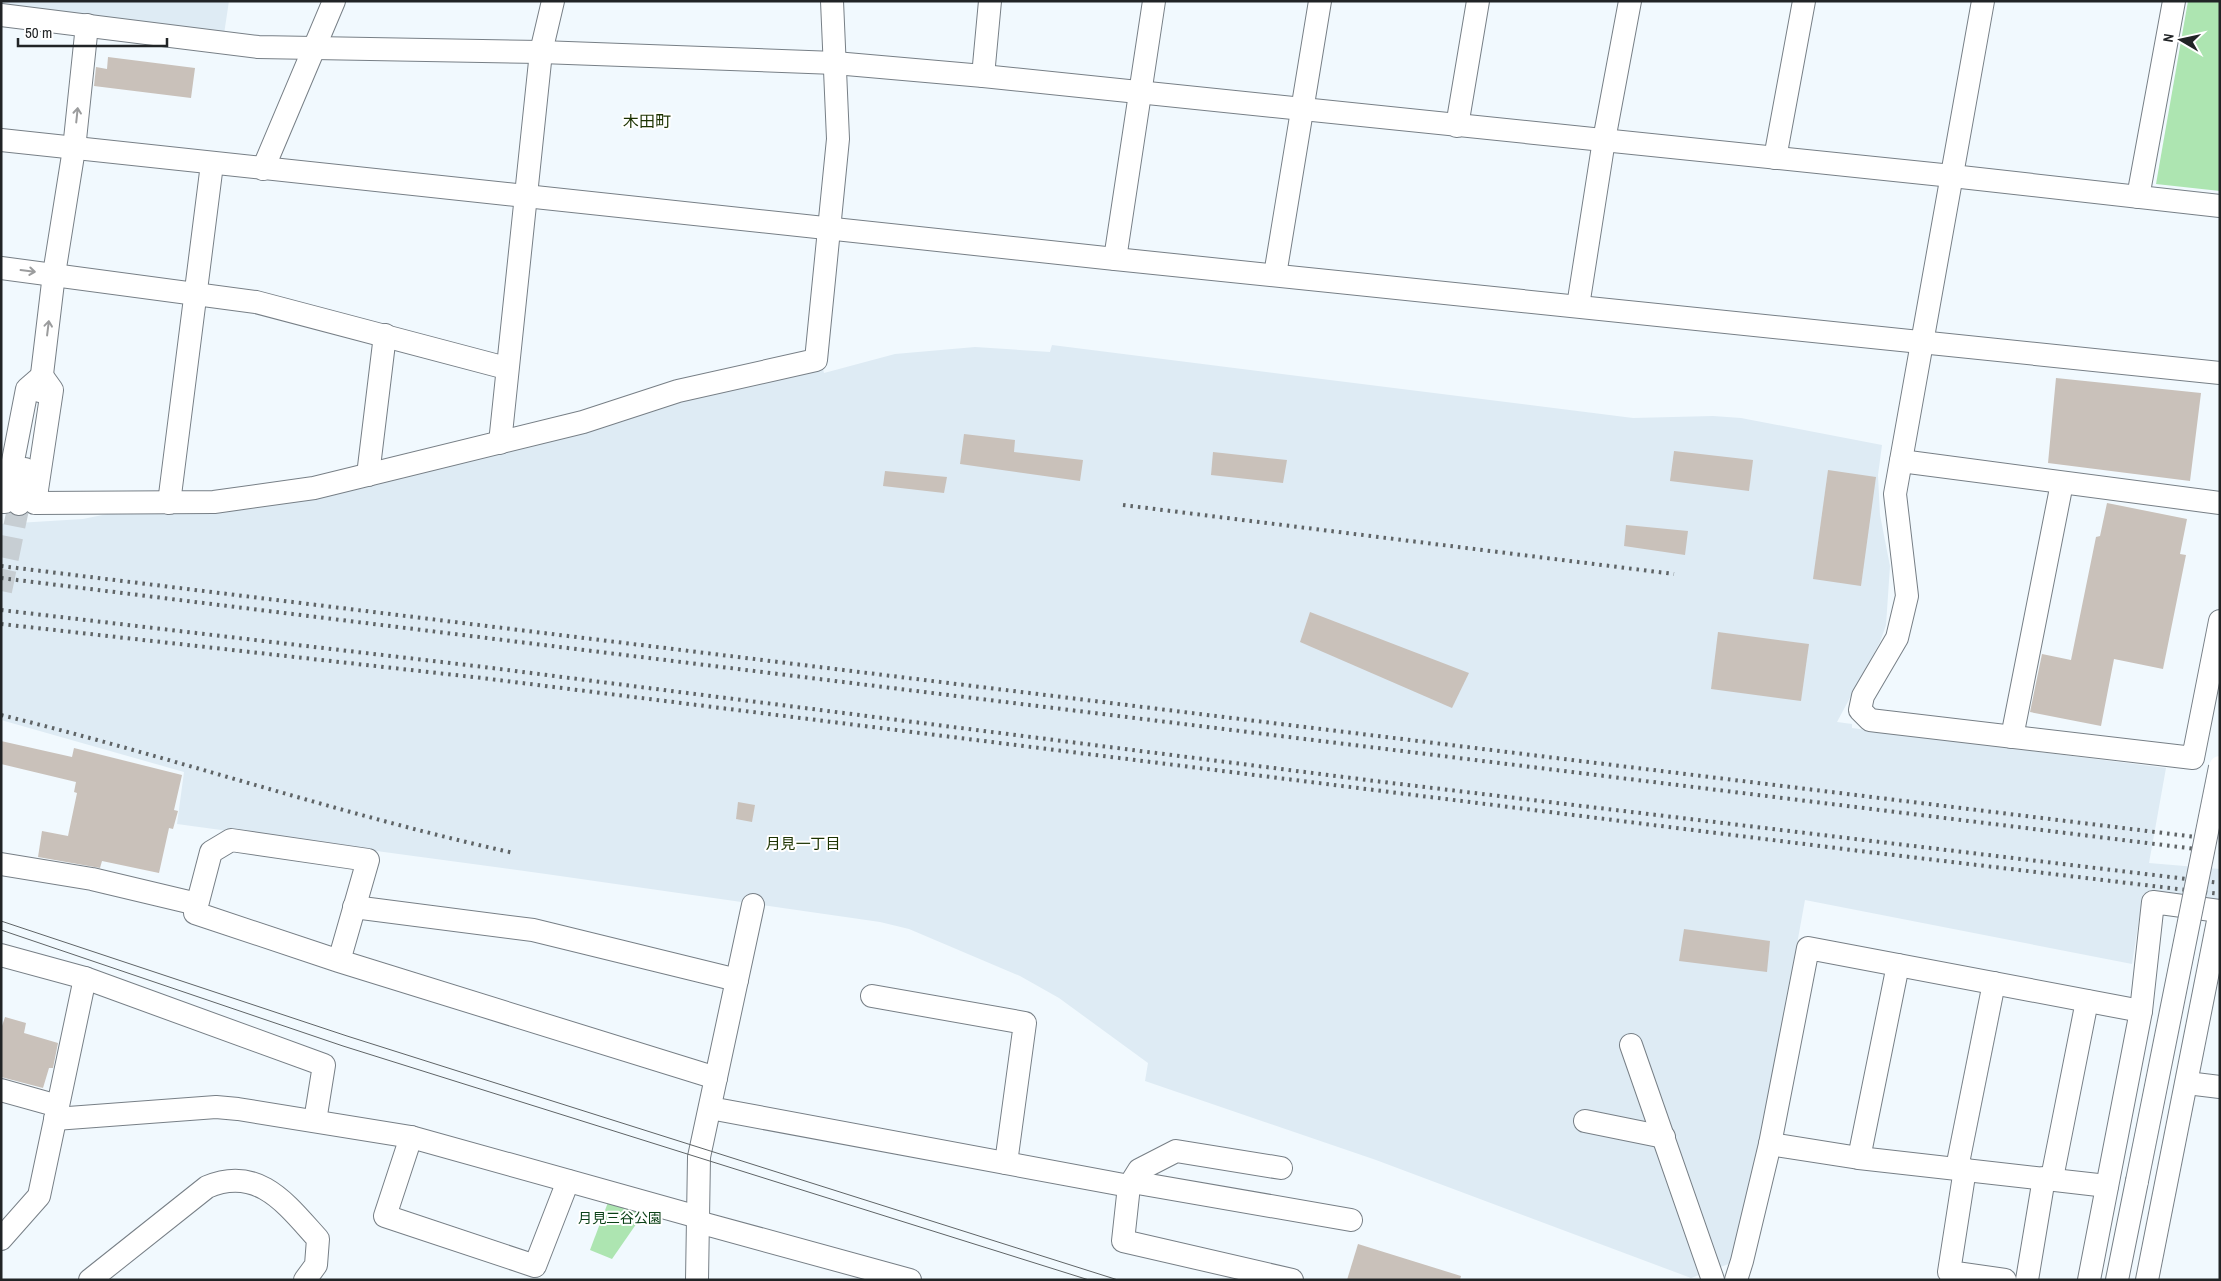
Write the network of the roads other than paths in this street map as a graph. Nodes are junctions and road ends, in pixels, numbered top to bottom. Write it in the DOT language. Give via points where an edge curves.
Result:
graph roads {
  1 [pos="334,1"];
  2 [pos="553,1"];
  3 [pos="832,1"];
  4 [pos="990,1"];
  5 [pos="1154,1"];
  6 [pos="1320,1"];
  7 [pos="1478,1"];
  8 [pos="1630,1"];
  9 [pos="1804,1"];
  10 [pos="1983,1"];
  11 [pos="2174,1"];
  12 [pos="1,15"];
  13 [pos="87,25"];
  14 [pos="316,46"];
  15 [pos="541,52"];
  16 [pos="835,63"];
  17 [pos="983,76"];
  18 [pos="1139,93"];
  19 [pos="1301,110"];
  20 [pos="1458,126"];
  21 [pos="1,140"];
  22 [pos="1604,140"];
  23 [pos="74,149"];
  24 [pos="1775,158"];
  25 [pos="212,164"];
  26 [pos="262,169"];
  27 [pos="1952,176"];
  28 [pos="528,197"];
  29 [pos="2138,197"];
  30 [pos="2220,206"];
  31 [pos="829,229"];
  32 [pos="1115,259"];
  33 [pos="1,268"];
  34 [pos="54,274"];
  35 [pos="1275,275"];
  36 [pos="195,294"];
  37 [pos="1578,306"];
  38 [pos="385,335"];
  39 [pos="1922,343"];
  40 [pos="506,368"];
  41 [pos="2220,373"];
  42 [pos="42,376"];
  43 [pos="500,443"];
  44 [pos="1901,461"];
  45 [pos="368,475"];
  46 [pos="2062,482"];
  47 [pos="10,503"];
  48 [pos="170,503"];
  49 [pos="2220,504"];
  50 [pos="2220,621"];
  51 [pos="2012,737"];
  52 [pos="2220,767"];
  53 [pos="1,864"];
  54 [pos="197,904"];
  55 [pos="752,905"];
  56 [pos="354,907"];
  57 [pos="2220,911"];
  58 [pos="1,955"];
  59 [pos="339,961"];
  60 [pos="1898,965"];
  61 [pos="85,978"];
  62 [pos="737,980"];
  63 [pos="1994,983"];
  64 [pos="872,996"];
  65 [pos="2087,1001"];
  66 [pos="2141,1011"];
  67 [pos="1631,1045"];
  68 [pos="716,1078"];
  69 [pos="2187,1082"];
  70 [pos="2220,1086"];
  71 [pos="1,1090"];
  72 [pos="710,1108"];
  73 [pos="56,1113"];
  74 [pos="315,1121"];
  75 [pos="1585,1121"];
  76 [pos="1664,1137"];
  77 [pos="411,1138"];
  78 [pos="1770,1144"];
  79 [pos="1859,1158"];
  80 [pos="1006,1163"];
  81 [pos="1281,1168"];
  82 [pos="1961,1169"];
  83 [pos="2048,1178"];
  84 [pos="568,1181"];
  85 [pos="1130,1184"];
  86 [pos="2107,1186"];
  87 [pos="698,1220"];
  88 [pos="1351,1220"];
  89 [pos="1,1239"];
  90 [pos="90,1280"];
  91 [pos="306,1280"];
  92 [pos="697,1280"];
  93 [pos="910,1280"];
  94 [pos="1292,1280"];
  95 [pos="1713,1280"];
  96 [pos="1736,1280"];
  97 [pos="2006,1280"];
  98 [pos="2027,1280"];
  99 [pos="2089,1280"];
  100 [pos="2117,1280"];
  101 [pos="2147,1280"];
  1 -- 14 [label="street"];
  2 -- 15 [label="street"];
  3 -- 16 [label="street"];
  4 -- 17 [label="street"];
  5 -- 18 [label="street"];
  6 -- 19 [label="street"];
  7 -- 20 [label="street"];
  8 -- 22 [label="street"];
  9 -- 24 [label="street"];
  10 -- 27 [label="street"];
  11 -- 29 [label="street"];
  12 -- 13 [label="street"];
  13 -- 14 [label="street" via="258,46"];
  23 -- 13 [label="street, one-way"];
  14 -- 15 [label="street"];
  14 -- 26 [label="street"];
  15 -- 16 [label="street"];
  15 -- 28 [label="street"];
  16 -- 17 [label="street"];
  16 -- 31 [label="street" via="838,139"];
  17 -- 18 [label="street"];
  18 -- 19 [label="street"];
  18 -- 32 [label="street"];
  19 -- 20 [label="street"];
  19 -- 35 [label="street"];
  20 -- 22 [label="street"];
  21 -- 23 [label="street"];
  22 -- 24 [label="street"];
  22 -- 37 [label="street"];
  23 -- 25 [label="street"];
  23 -- 34 [label="street"];
  24 -- 27 [label="street"];
  25 -- 26 [label="street"];
  25 -- 36 [label="street"];
  26 -- 28 [label="street"];
  27 -- 29 [label="street"];
  27 -- 39 [label="street"];
  28 -- 31 [label="street"];
  28 -- 40 [label="street"];
  29 -- 30 [label="street"];
  31 -- 32 [label="street"];
  31 -- 43 [label="street" via="816,360 678,391 583,422"];
  32 -- 35 [label="street"];
  33 -- 34 [label="street, one-way"];
  34 -- 36 [label="street"];
  42 -- 34 [label="street, one-way"];
  35 -- 37 [label="street"];
  36 -- 38 [label="street" via="256,302"];
  36 -- 48 [label="street"];
  37 -- 39 [label="street"];
  38 -- 40 [label="street"];
  38 -- 45 [label="street"];
  39 -- 41 [label="street"];
  39 -- 44 [label="street"];
  40 -- 43 [label="street"];
  42 -- 47 [label="street" via="27,389 5,502"];
  42 -- 48 [label="street" via="52,390 35,503"];
  43 -- 45 [label="street"];
  44 -- 46 [label="street"];
  44 -- 51 [label="street" via="1896,494 1907,596 1897,638 1863,696 1860,710 1870,720"];
  45 -- 48 [label="street" via="314,488 214,502"];
  46 -- 49 [label="street"];
  46 -- 51 [label="street"];
  50 -- 51 [label="street" via="2193,758"];
  52 -- 100 [label="street, bridge"];
  53 -- 54 [label="street" via="92,879"];
  54 -- 56 [label="street" via="211,852 231,840 368,860"];
  54 -- 59 [label="street" via="195,914"];
  55 -- 62 [label="street"];
  56 -- 59 [label="street"];
  56 -- 62 [label="street" via="533,930"];
  57 -- 66 [label="street" via="2152,902"];
  57 -- 69 [label="street"];
  58 -- 61 [label="street"];
  59 -- 68 [label="street"];
  60 -- 63 [label="street"];
  60 -- 78 [label="street" via="1808,948"];
  60 -- 79 [label="street"];
  61 -- 73 [label="street"];
  61 -- 74 [label="street" via="324,1065"];
  62 -- 68 [label="street"];
  63 -- 65 [label="street"];
  63 -- 82 [label="street"];
  64 -- 80 [label="street" via="1025,1023"];
  65 -- 66 [label="street"];
  65 -- 83 [label="street"];
  66 -- 86 [label="street"];
  67 -- 76 [label="street"];
  68 -- 72 [label="street"];
  69 -- 70 [label="street"];
  69 -- 101 [label="street"];
  71 -- 73 [label="street"];
  72 -- 80 [label="street"];
  72 -- 87 [label="street" via="699,1157"];
  73 -- 74 [label="street" via="216,1107"];
  73 -- 89 [label="street" via="39,1196"];
  74 -- 77 [label="street"];
  75 -- 76 [label="street"];
  76 -- 95 [label="street"];
  77 -- 84 [label="street"];
  77 -- 84 [label="street" via="385,1216 535,1266"];
  78 -- 79 [label="street"];
  78 -- 96 [label="street"];
  79 -- 82 [label="street"];
  80 -- 85 [label="street"];
  81 -- 85 [label="street" via="1176,1151 1139,1170"];
  82 -- 83 [label="street"];
  82 -- 97 [label="street" via="1949,1272"];
  83 -- 86 [label="street"];
  83 -- 98 [label="street"];
  84 -- 87 [label="street"];
  85 -- 88 [label="street"];
  85 -- 94 [label="street" via="1123,1241"];
  86 -- 99 [label="street"];
  87 -- 92 [label="street"];
  87 -- 93 [label="street"];
  90 -- 91 [label="street" via="207,1187 218,1182 235,1181 258,1185 276,1193 318,1239 316,1265"];
}
